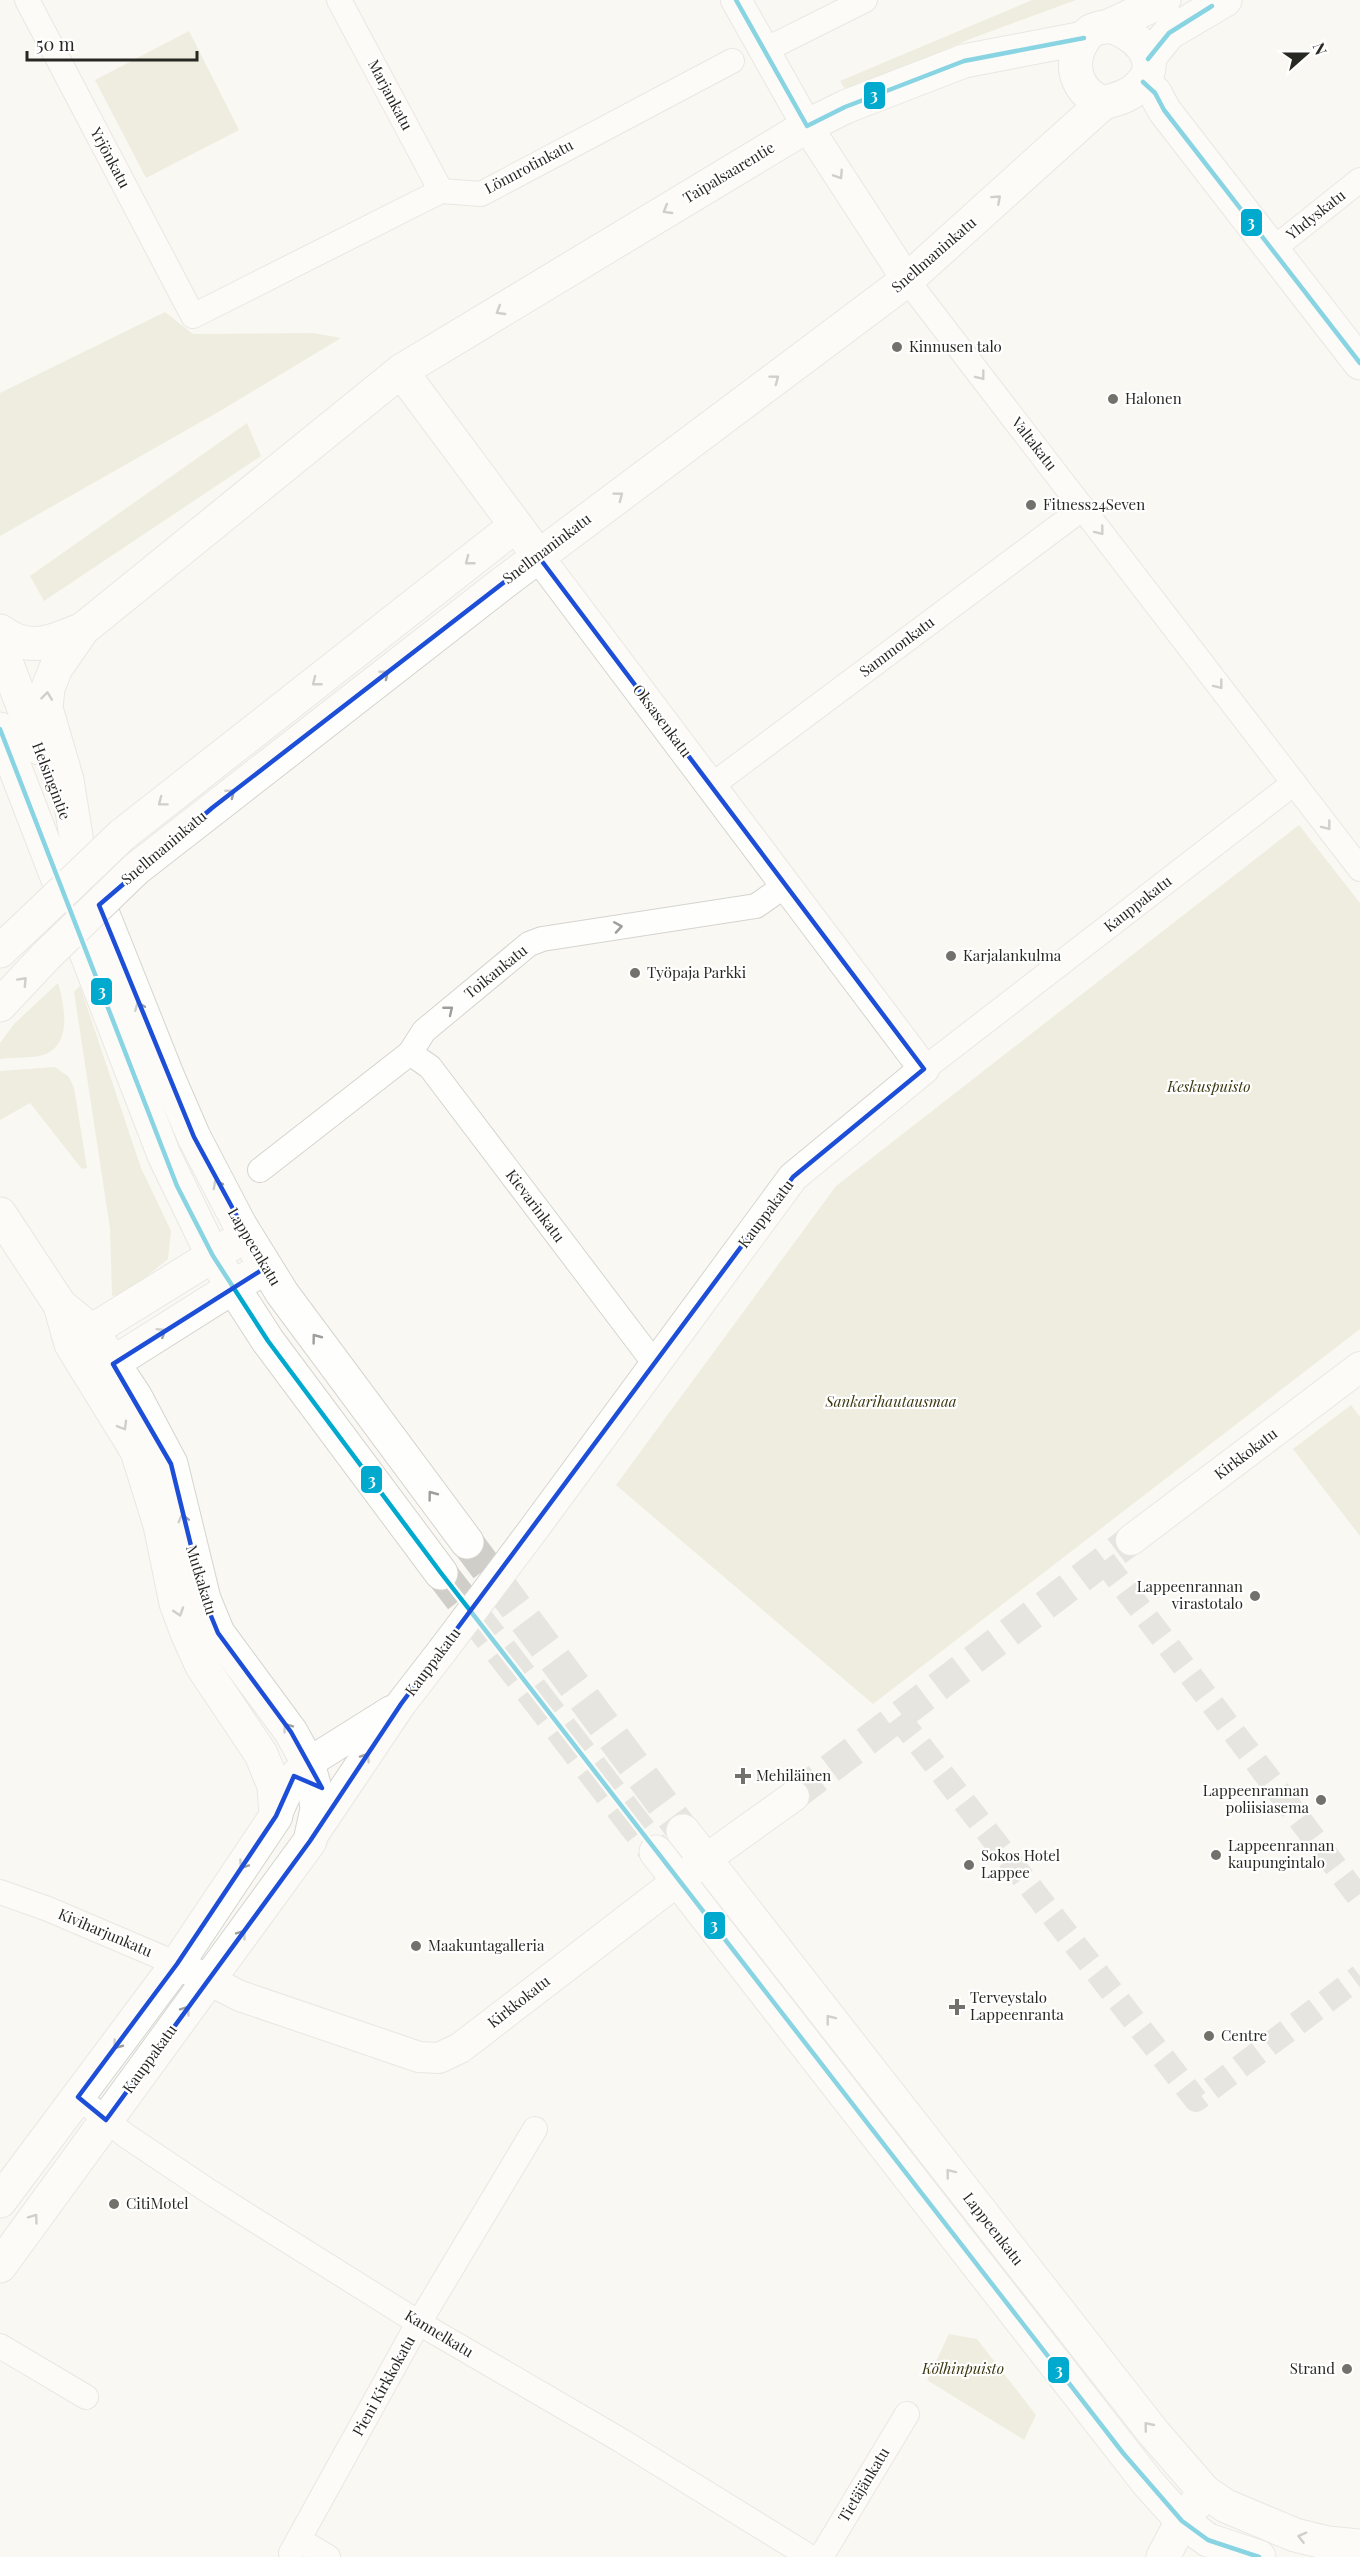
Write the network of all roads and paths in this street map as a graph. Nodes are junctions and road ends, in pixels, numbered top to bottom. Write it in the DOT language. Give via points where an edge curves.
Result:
graph roads {
  1 [pos="27,0"];
  2 [pos="339,0"];
  3 [pos="736,0"];
  4 [pos="865,0"];
  5 [pos="1164,0"];
  6 [pos="1225,0"];
  7 [pos="1097,32"];
  8 [pos="765,51"];
  9 [pos="732,61"];
  10 [pos="1129,85"];
  11 [pos="807,126"];
  12 [pos="1360,180"];
  13 [pos="441,191"];
  14 [pos="1272,250"];
  15 [pos="907,280"];
  16 [pos="1360,363"];
  17 [pos="401,371"];
  18 [pos="1083,508"];
  19 [pos="515,526"];
  20 [pos="538,556"];
  21 [pos="83,629"];
  22 [pos="0,631"];
  23 [pos="0,646"];
  24 [pos="0,729"];
  25 [pos="1294,783"];
  26 [pos="711,786"];
  27 [pos="79,855"];
  28 [pos="1360,869"];
  29 [pos="786,885"];
  30 [pos="103,916"];
  31 [pos="0,951"];
  32 [pos="0,1005"];
  33 [pos="410,1053"];
  34 [pos="924,1069"];
  35 [pos="260,1170"];
  36 [pos="0,1214"];
  37 [pos="246,1235"];
  38 [pos="213,1256"];
  39 [pos="265,1268"];
  40 [pos="232,1288"];
  41 [pos="81,1338"];
  42 [pos="655,1364"];
  43 [pos="1360,1367"];
  44 [pos="103,1370"];
  45 [pos="1131,1540"];
  46 [pos="467,1542"];
  47 [pos="441,1573"];
  48 [pos="401,1704"];
  49 [pos="261,1754"];
  50 [pos="316,1778"];
  51 [pos="794,1796"];
  52 [pos="276,1816"];
  53 [pos="683,1831"];
  54 [pos="310,1841"];
  55 [pos="656,1852"];
  56 [pos="706,1859"];
  57 [pos="679,1880"];
  58 [pos="0,1892"];
  59 [pos="177,1964"];
  60 [pos="207,1981"];
  61 [pos="78,2097"];
  62 [pos="106,2120"];
  63 [pos="535,2129"];
  64 [pos="0,2201"];
  65 [pos="0,2266"];
  66 [pos="419,2323"];
  67 [pos="0,2346"];
  68 [pos="86,2397"];
  69 [pos="907,2414"];
  70 [pos="1205,2492"];
  71 [pos="1182,2521"];
  72 [pos="1360,2546"];
  73 [pos="1204,2548"];
  74 [pos="328,2557"];
  75 [pos="810,2557"];
  76 [pos="821,2557"];
  77 [pos="1163,2557"];
  78 [pos="1259,2557"];
  1 -- 13 [label="street, Yrjönkatu" via="193,316"];
  2 -- 13 [label="street, Marjankatu"];
  3 -- 8 [label="street, Valtakatu"];
  4 -- 8 [label="street"];
  5 -- 7 [label="main road, Taipalsaarentie"];
  6 -- 10 [label="main road" via="1168,33"];
  7 -- 10 [label="main road" via="1131,34 1143,48"];
  7 -- 10 [label="main road" via="1074,66 1083,90 1093,99"];
  7 -- 11 [label="main road, Taipalsaarentie" via="964,61 845,107"];
  8 -- 11 [label="street, Valtakatu"];
  9 -- 13 [label="street, Lönnrotinkatu" via="481,194"];
  10 -- 14 [label="main road" via="1155,93"];
  15 -- 10 [label="main road, Snellmaninkatu, one-way"];
  11 -- 15 [label="street, Valtakatu, one-way"];
  11 -- 17 [label="main road, Taipalsaarentie, one-way"];
  12 -- 14 [label="street, Yhdyskatu"];
  14 -- 16 [label="main road"];
  15 -- 18 [label="street, Valtakatu, one-way"];
  20 -- 15 [label="main road, Snellmaninkatu, one-way"];
  17 -- 19 [label="main road, Oksasenkatu"];
  17 -- 21 [label="main road, Taipalsaarentie"];
  18 -- 25 [label="street, Valtakatu, one-way"];
  18 -- 26 [label="street, Sammonkatu"];
  19 -- 20 [label="main road, Oksasenkatu"];
  19 -- 31 [label="main road, one-way, bridge" via="122,835"];
  20 -- 26 [label="street, Oksasenkatu"];
  32 -- 20 [label="main road, Snellmaninkatu, one-way, bridge" via="136,868"];
  21 -- 22 [label="main road" via="44,643 28,644 18,643"];
  27 -- 21 [label="main road, one-way" via="67,780 46,708 56,668"];
  23 -- 27 [label="main road, Helsingintie"];
  24 -- 38 [label="main road, Helsingintie" via="164,1155"];
  25 -- 28 [label="street, Valtakatu, one-way"];
  25 -- 34 [label="street, Kauppakatu"];
  26 -- 29 [label="street, Oksasenkatu"];
  27 -- 30 [label="main road, Helsingintie"];
  33 -- 29 [label="street, Toikankatu, one-way" via="424,1031 529,944 756,906"];
  29 -- 34 [label="street, Oksasenkatu"];
  37 -- 30 [label="main road, Lappeenkatu, one-way" via="194,1137"];
  33 -- 35 [label="street, Toikankatu"];
  33 -- 42 [label="street, Kievarinkatu" via="430,1067"];
  34 -- 42 [label="street, Kauppakatu" via="793,1177"];
  36 -- 41 [label="main road, Mutkakatu"];
  37 -- 38 [label="main road"];
  37 -- 39 [label="main road, Lappeenkatu"];
  38 -- 40 [label="main road"];
  38 -- 41 [label="main road"];
  39 -- 40 [label="main road"];
  46 -- 39 [label="main road, Lappeenkatu, one-way"];
  44 -- 40 [label="main road, one-way"];
  40 -- 47 [label="main road"];
  41 -- 44 [label="main road, Mutkakatu"];
  42 -- 48 [label="street, Kauppakatu, bridge"];
  43 -- 45 [label="street, Kirkkokatu"];
  44 -- 49 [label="main road, Mutkakatu, one-way" via="137,1451 187,1633 202,1666"];
  50 -- 44 [label="main road, Mutkakatu, one-way" via="291,1732 218,1633 204,1599 171,1464 135,1396"];
  48 -- 50 [label="street, Kauppakatu"];
  50 -- 48 [label="street, Kauppakatu, one-way"];
  49 -- 50 [label="street, Mutkakatu"];
  49 -- 52 [label="main road, Mutkakatu" via="274,1786"];
  50 -- 52 [label="street, Kauppakatu"];
  50 -- 54 [label="main road, Mutkakatu" via="317,1809"];
  51 -- 56 [label="street, Kirkkokatu"];
  52 -- 59 [label="main road, Kauppakatu, one-way"];
  53 -- 56 [label="main road, Lappeenkatu"];
  60 -- 54 [label="main road, Kauppakatu, one-way"];
  55 -- 57 [label="main road"];
  56 -- 57 [label="street, Kirkkokatu"];
  70 -- 56 [label="main road, Lappeenkatu, one-way" via="1138,2414"];
  57 -- 60 [label="street, Kirkkokatu" via="460,2048 439,2058 419,2057"];
  57 -- 71 [label="main road" via="1123,2453"];
  58 -- 59 [label="street, Kiviharjunkatu"];
  59 -- 60 [label="street, Kiviharjunkatu"];
  59 -- 61 [label="main road, Kauppakatu, one-way"];
  62 -- 60 [label="main road, Kauppakatu, one-way"];
  61 -- 62 [label="street, Kannelkatu"];
  61 -- 64 [label="main road, Kauppakatu"];
  65 -- 62 [label="main road, Kauppakatu, one-way"];
  62 -- 66 [label="street, Kannelkatu" via="210,2192"];
  63 -- 66 [label="street, Pieni Kirkkokatu"];
  66 -- 74 [label="street, Pieni Kirkkokatu" via="295,2547"];
  66 -- 75 [label="street, Kannelkatu"];
  67 -- 68 [label="street"];
  69 -- 76 [label="street, Tietäjänkatu"];
  70 -- 71 [label="main road"];
  72 -- 70 [label="main road, Lappeenkatu, one-way" via="1295,2535 1226,2506"];
  70 -- 73 [label="main road"];
  71 -- 73 [label="main road"];
  71 -- 77 [label="main road"];
  73 -- 78 [label="main road"];
}
